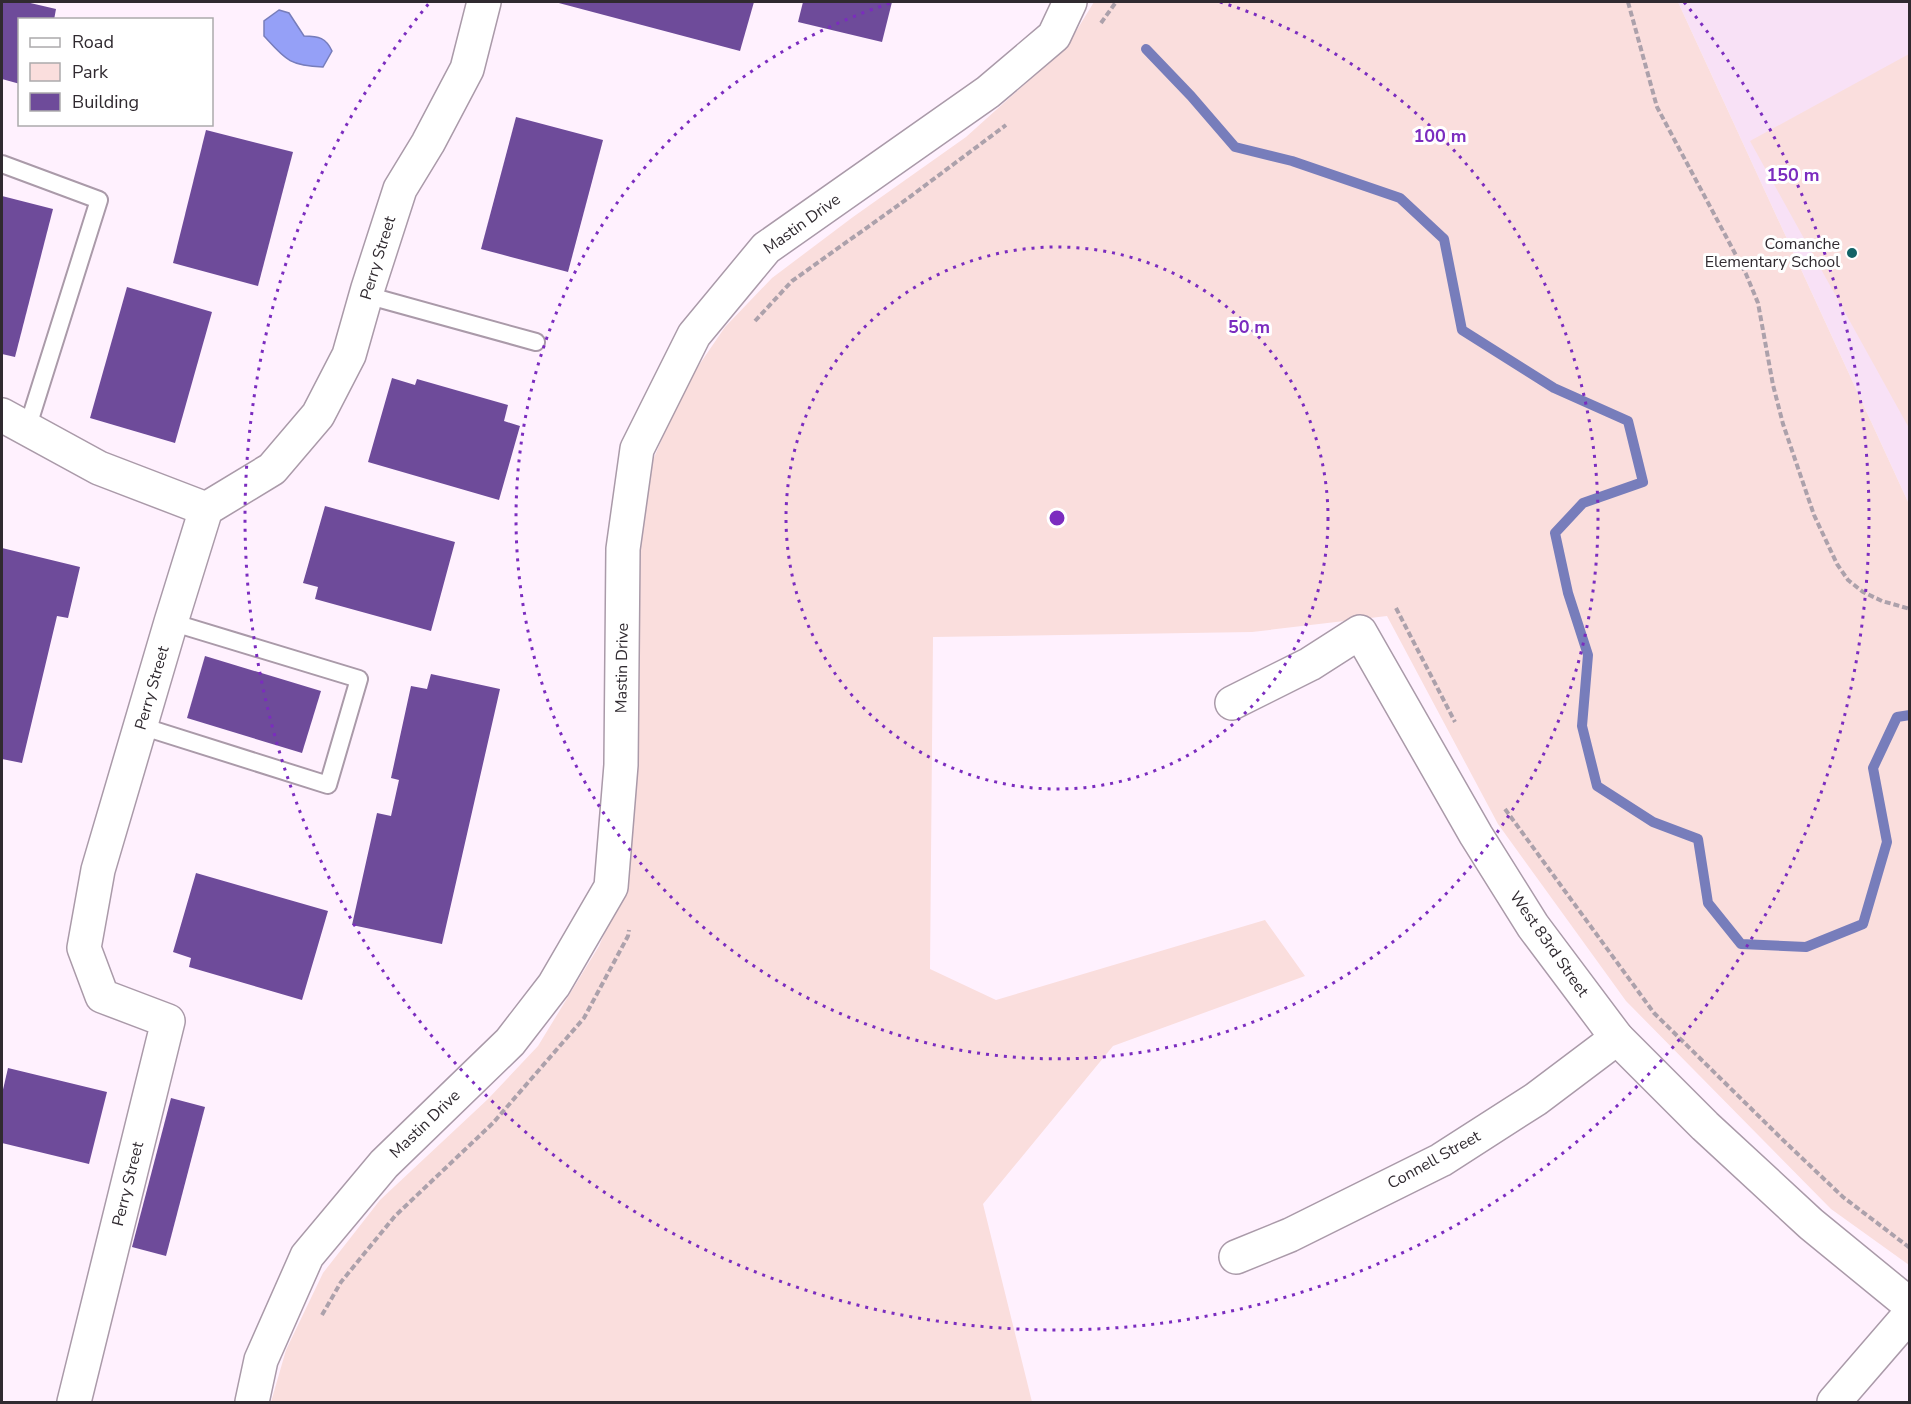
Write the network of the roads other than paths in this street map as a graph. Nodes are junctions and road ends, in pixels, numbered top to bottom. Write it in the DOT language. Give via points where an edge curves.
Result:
graph roads {
  1 [pos="484,2"];
  2 [pos="1070,2"];
  3 [pos="2,164"];
  4 [pos="366,295"];
  5 [pos="536,342"];
  6 [pos="14,422"];
  7 [pos="206,509"];
  8 [pos="171,622"];
  9 [pos="1232,703"];
  10 [pos="141,726"];
  11 [pos="1617,1038"];
  12 [pos="1236,1257"];
  13 [pos="1910,1305"];
  14 [pos="1910,1314"];
  15 [pos="74,1402"];
  16 [pos="252,1402"];
  17 [pos="1834,1402"];
  1 -- 4 [label="street, Perry Street" via="467,69 400,189"];
  2 -- 16 [label="street, Mastin Drive" via="1054,36 988,92 766,248 694,335 637,449 623,549 621,765 611,887 554,985 510,1042 384,1164 307,1256 261,1360"];
  3 -- 6 [label="lane" via="99,200"];
  4 -- 5 [label="lane"];
  4 -- 7 [label="street, Perry Street" via="349,355 318,415 272,469"];
  6 -- 7 [label="street" via="99,468"];
  7 -- 8 [label="street, Perry Street"];
  8 -- 10 [label="street, Perry Street"];
  8 -- 10 [label="lane" via="359,679 356,690 328,785"];
  9 -- 11 [label="street, West 83rd Street" via="1310,664 1360,632 1533,926"];
  10 -- 15 [label="street, Perry Street" via="98,870 84,948 102,996 168,1021"];
  11 -- 12 [label="street, Connell Street" via="1536,1099 1441,1160 1290,1235"];
  11 -- 13 [label="street, West 83rd Street" via="1811,1224"];
  14 -- 17 [label="street"];
}
